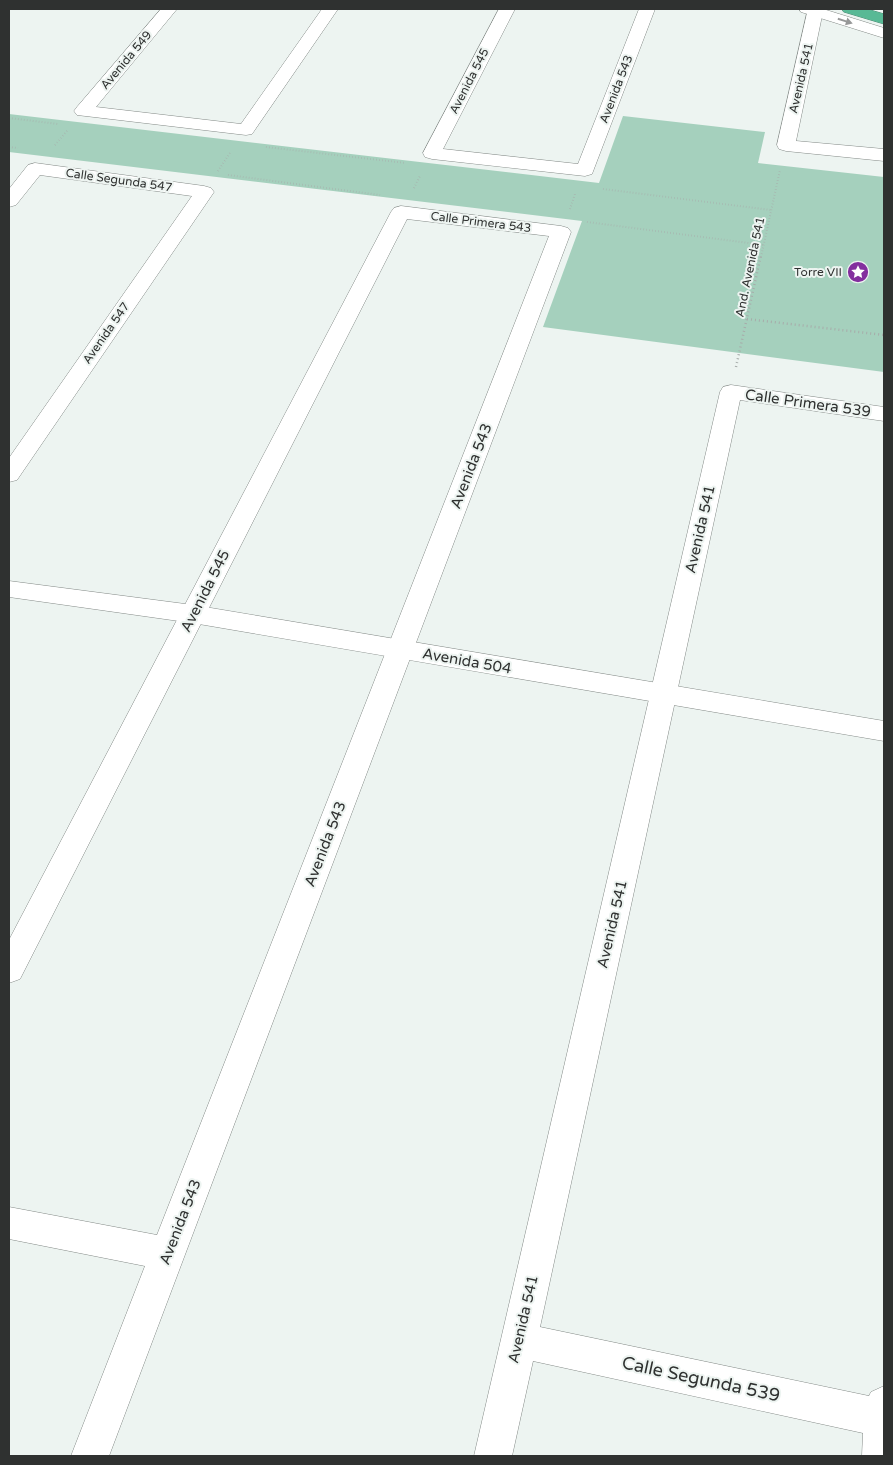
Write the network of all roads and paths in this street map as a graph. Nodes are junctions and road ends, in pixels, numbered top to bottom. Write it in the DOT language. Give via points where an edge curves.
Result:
graph roads {
  1 [pos="169,9"];
  2 [pos="330,9"];
  3 [pos="507,9"];
  4 [pos="647,9"];
  5 [pos="850,9"];
  6 [pos="811,10"];
  7 [pos="884,19"];
  8 [pos="884,32"];
  9 [pos="84,111"];
  10 [pos="9,118"];
  11 [pos="71,125"];
  12 [pos="241,137"];
  13 [pos="786,145"];
  14 [pos="884,155"];
  15 [pos="429,159"];
  16 [pos="35,169"];
  17 [pos="582,178"];
  18 [pos="204,192"];
  19 [pos="9,200"];
  20 [pos="771,210"];
  21 [pos="401,212"];
  22 [pos="561,232"];
  23 [pos="747,319"];
  24 [pos="884,335"];
  25 [pos="731,392"];
  26 [pos="884,414"];
  27 [pos="9,475"];
  28 [pos="9,576"];
  29 [pos="9,589"];
  30 [pos="50,593"];
  31 [pos="193,614"];
  32 [pos="400,650"];
  33 [pos="663,694"];
  34 [pos="884,731"];
  35 [pos="9,970"];
  36 [pos="9,1223"];
  37 [pos="168,1254"];
  38 [pos="519,1340"];
  39 [pos="884,1412"];
  40 [pos="90,1456"];
  41 [pos="493,1456"];
  42 [pos="881,1456"];
  1 -- 9 [label="street, Avenida 549"];
  2 -- 12 [label="street"];
  3 -- 15 [label="street, Avenida 545"];
  4 -- 17 [label="street, Avenida 543"];
  5 -- 7 [label="highway"];
  6 -- 8 [label="street, one-way"];
  6 -- 13 [label="street, Avenida 541"];
  9 -- 11 [label="path"];
  9 -- 12 [label="street"];
  10 -- 11 [label="path"];
  11 -- 16 [label="path"];
  12 -- 15 [label="path"];
  12 -- 18 [label="path"];
  13 -- 14 [label="street"];
  13 -- 20 [label="path, And. Avenida 541"];
  15 -- 17 [label="street"];
  15 -- 21 [label="path"];
  16 -- 18 [label="street, Calle Segunda 547"];
  16 -- 19 [label="street"];
  17 -- 20 [label="path"];
  17 -- 22 [label="path"];
  18 -- 27 [label="street, Avenida 547"];
  20 -- 23 [label="path, And. Avenida 541"];
  21 -- 22 [label="street, Calle Primera 543"];
  21 -- 31 [label="street, Avenida 545"];
  22 -- 32 [label="street, Avenida 543"];
  23 -- 24 [label="path"];
  23 -- 25 [label="path, And. Avenida 541"];
  25 -- 26 [label="street, Calle Primera 539"];
  25 -- 33 [label="street, Avenida 541"];
  28 -- 30 [label="street, Avenida 504"];
  29 -- 30 [label="street, Avenida 504"];
  30 -- 31 [label="street, Avenida 504"];
  31 -- 32 [label="street, Avenida 504"];
  31 -- 35 [label="street, Avenida 545"];
  32 -- 33 [label="street, Avenida 504"];
  32 -- 37 [label="street, Avenida 543"];
  33 -- 34 [label="street, Avenida 504"];
  33 -- 38 [label="street, Avenida 541"];
  36 -- 37 [label="street"];
  37 -- 40 [label="street, Avenida 543"];
  38 -- 39 [label="street, Calle Segunda 539"];
  38 -- 41 [label="street, Avenida 541"];
  39 -- 42 [label="street"];
}
